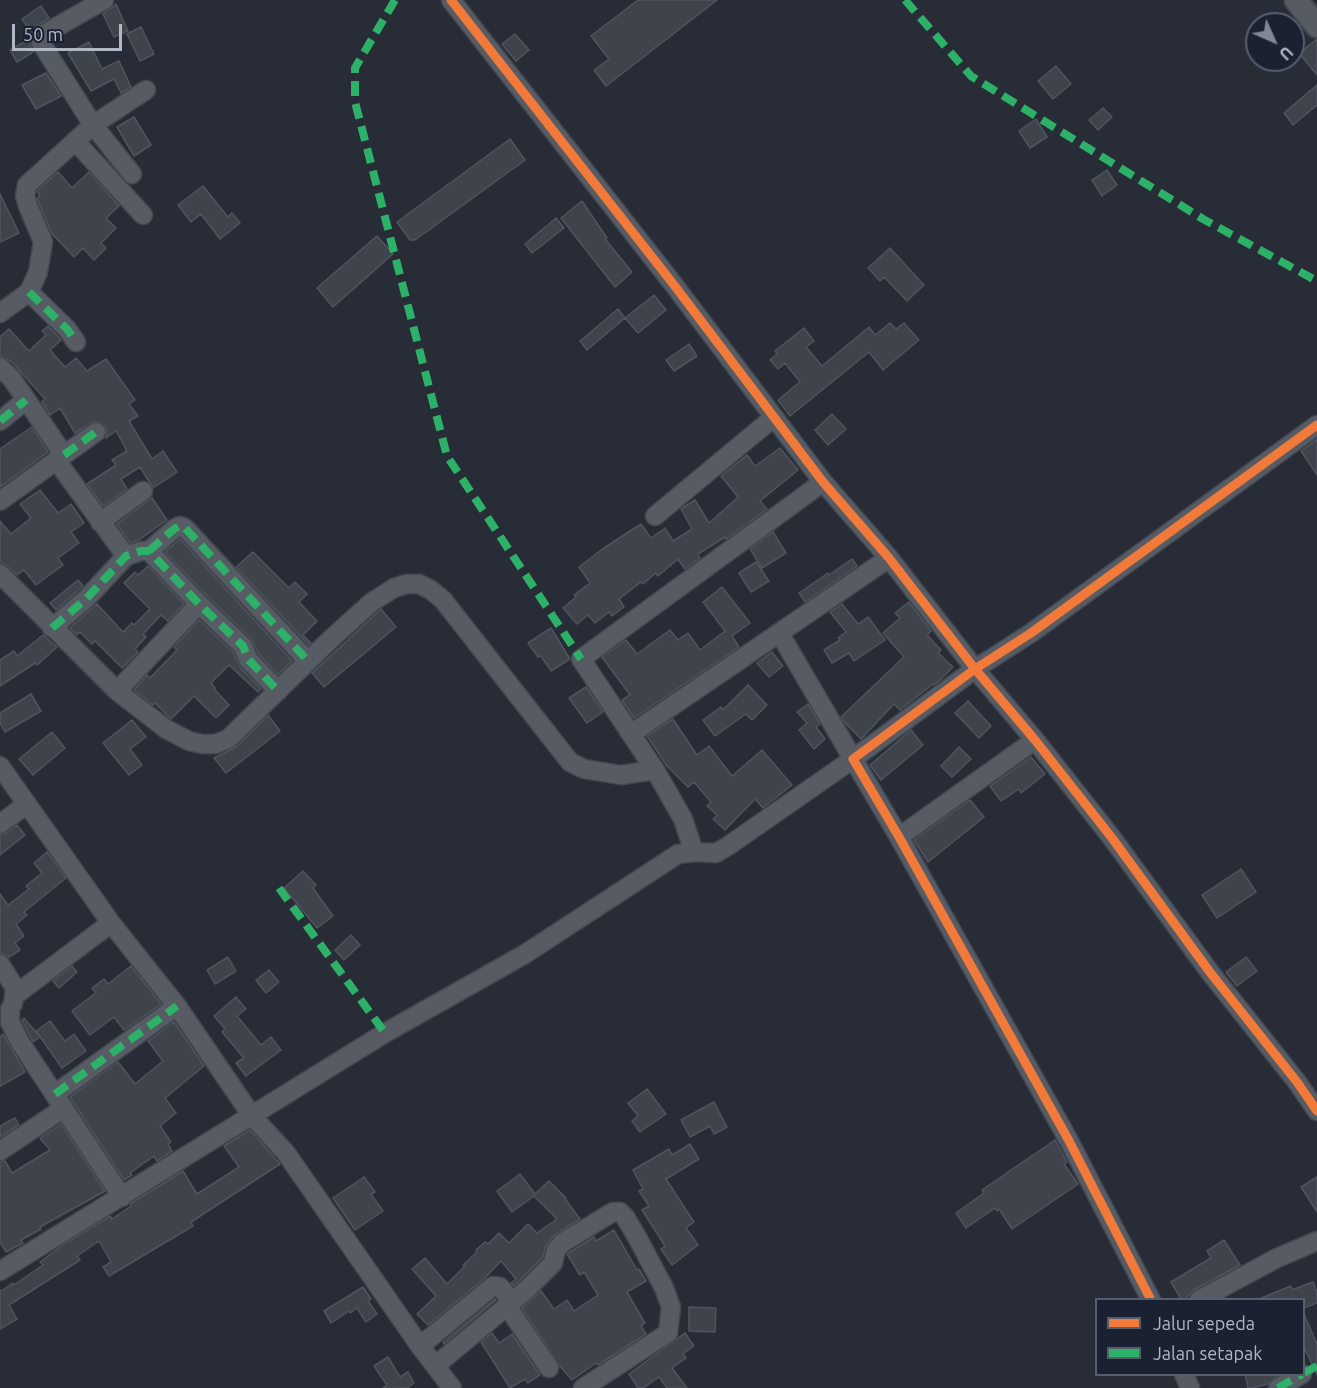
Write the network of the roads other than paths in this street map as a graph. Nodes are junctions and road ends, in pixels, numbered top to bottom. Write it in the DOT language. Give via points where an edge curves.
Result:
graph roads {
  1 [pos="104,0"];
  2 [pos="451,0"];
  3 [pos="1296,0"];
  4 [pos="1317,26"];
  5 [pos="146,90"];
  6 [pos="93,124"];
  7 [pos="75,141"];
  8 [pos="132,174"];
  9 [pos="143,215"];
  10 [pos="29,292"];
  11 [pos="0,313"];
  12 [pos="76,342"];
  13 [pos="0,367"];
  14 [pos="26,400"];
  15 [pos="773,417"];
  16 [pos="0,421"];
  17 [pos="1317,425"];
  18 [pos="96,432"];
  19 [pos="60,458"];
  20 [pos="823,482"];
  21 [pos="143,491"];
  22 [pos="0,501"];
  23 [pos="655,516"];
  24 [pos="100,522"];
  25 [pos="149,551"];
  26 [pos="126,556"];
  27 [pos="889,558"];
  28 [pos="0,574"];
  29 [pos="199,604"];
  30 [pos="52,627"];
  31 [pos="780,634"];
  32 [pos="308,661"];
  33 [pos="975,669"];
  34 [pos="117,690"];
  35 [pos="278,691"];
  36 [pos="631,734"];
  37 [pos="1035,740"];
  38 [pos="853,759"];
  39 [pos="0,766"];
  40 [pos="655,770"];
  41 [pos="27,804"];
  42 [pos="0,824"];
  43 [pos="899,837"];
  44 [pos="686,853"];
  45 [pos="111,923"];
  46 [pos="0,964"];
  47 [pos="8,1006"];
  48 [pos="177,1006"];
  49 [pos="59,1101"];
  50 [pos="1317,1111"];
  51 [pos="252,1116"];
  52 [pos="0,1151"];
  53 [pos="122,1197"];
  54 [pos="1317,1241"];
  55 [pos="0,1271"];
  56 [pos="1150,1298"];
  57 [pos="1201,1298"];
  58 [pos="509,1304"];
  59 [pos="420,1346"];
  60 [pos="435,1366"];
  61 [pos="549,1368"];
  62 [pos="1299,1376"];
  63 [pos="452,1388"];
  64 [pos="583,1388"];
  65 [pos="1278,1388"];
  1 -- 6 [label="street" via="44,34 41,43"];
  2 -- 15 [label="street"];
  3 -- 4 [label="street"];
  5 -- 6 [label="street"];
  6 -- 7 [label="street"];
  6 -- 8 [label="street"];
  7 -- 9 [label="street"];
  7 -- 10 [label="street" via="27,185 25,196 43,242 38,272"];
  10 -- 11 [label="street"];
  10 -- 12 [label="street" via="68,329"];
  13 -- 14 [label="street"];
  14 -- 16 [label="street"];
  14 -- 19 [label="street"];
  15 -- 20 [label="street"];
  15 -- 23 [label="street"];
  17 -- 33 [label="street" via="1031,633"];
  18 -- 19 [label="street"];
  19 -- 22 [label="street"];
  19 -- 24 [label="street"];
  20 -- 27 [label="street"];
  20 -- 36 [label="street" via="581,659"];
  21 -- 24 [label="street"];
  24 -- 26 [label="street"];
  25 -- 26 [label="street"];
  25 -- 29 [label="street"];
  25 -- 32 [label="street" via="174,529 185,528"];
  26 -- 30 [label="street" via="87,598"];
  27 -- 31 [label="street"];
  27 -- 33 [label="street"];
  28 -- 30 [label="street"];
  29 -- 34 [label="street"];
  29 -- 35 [label="street" via="243,646 248,659"];
  30 -- 34 [label="street"];
  31 -- 36 [label="street"];
  31 -- 38 [label="street"];
  32 -- 35 [label="street"];
  32 -- 40 [label="street" via="372,602 393,588 419,585 443,600 570,762 584,769 621,775"];
  33 -- 37 [label="street"];
  33 -- 38 [label="street"];
  34 -- 35 [label="street" via="166,729 202,744 228,739"];
  36 -- 40 [label="street"];
  37 -- 43 [label="street"];
  37 -- 50 [label="street"];
  38 -- 43 [label="street"];
  38 -- 44 [label="street" via="716,853"];
  39 -- 41 [label="street"];
  40 -- 44 [label="street" via="683,819"];
  41 -- 42 [label="street"];
  41 -- 45 [label="street"];
  43 -- 56 [label="street" via="1068,1139"];
  44 -- 51 [label="street"];
  45 -- 47 [label="street"];
  45 -- 48 [label="street"];
  46 -- 47 [label="street" via="15,988"];
  47 -- 49 [label="street" via="10,1022"];
  48 -- 49 [label="street"];
  48 -- 51 [label="street"];
  49 -- 52 [label="street"];
  49 -- 53 [label="street"];
  51 -- 53 [label="street"];
  51 -- 59 [label="street" via="286,1153"];
  53 -- 55 [label="street"];
  54 -- 57 [label="street"];
  58 -- 59 [label="street" via="500,1287 493,1286"];
  58 -- 60 [label="street"];
  58 -- 61 [label="street"];
  58 -- 64 [label="street" via="553,1263 562,1243 613,1212 625,1217 664,1288 671,1307 668,1333"];
  59 -- 60 [label="street"];
  60 -- 63 [label="street"];
  62 -- 65 [label="street"];
}
